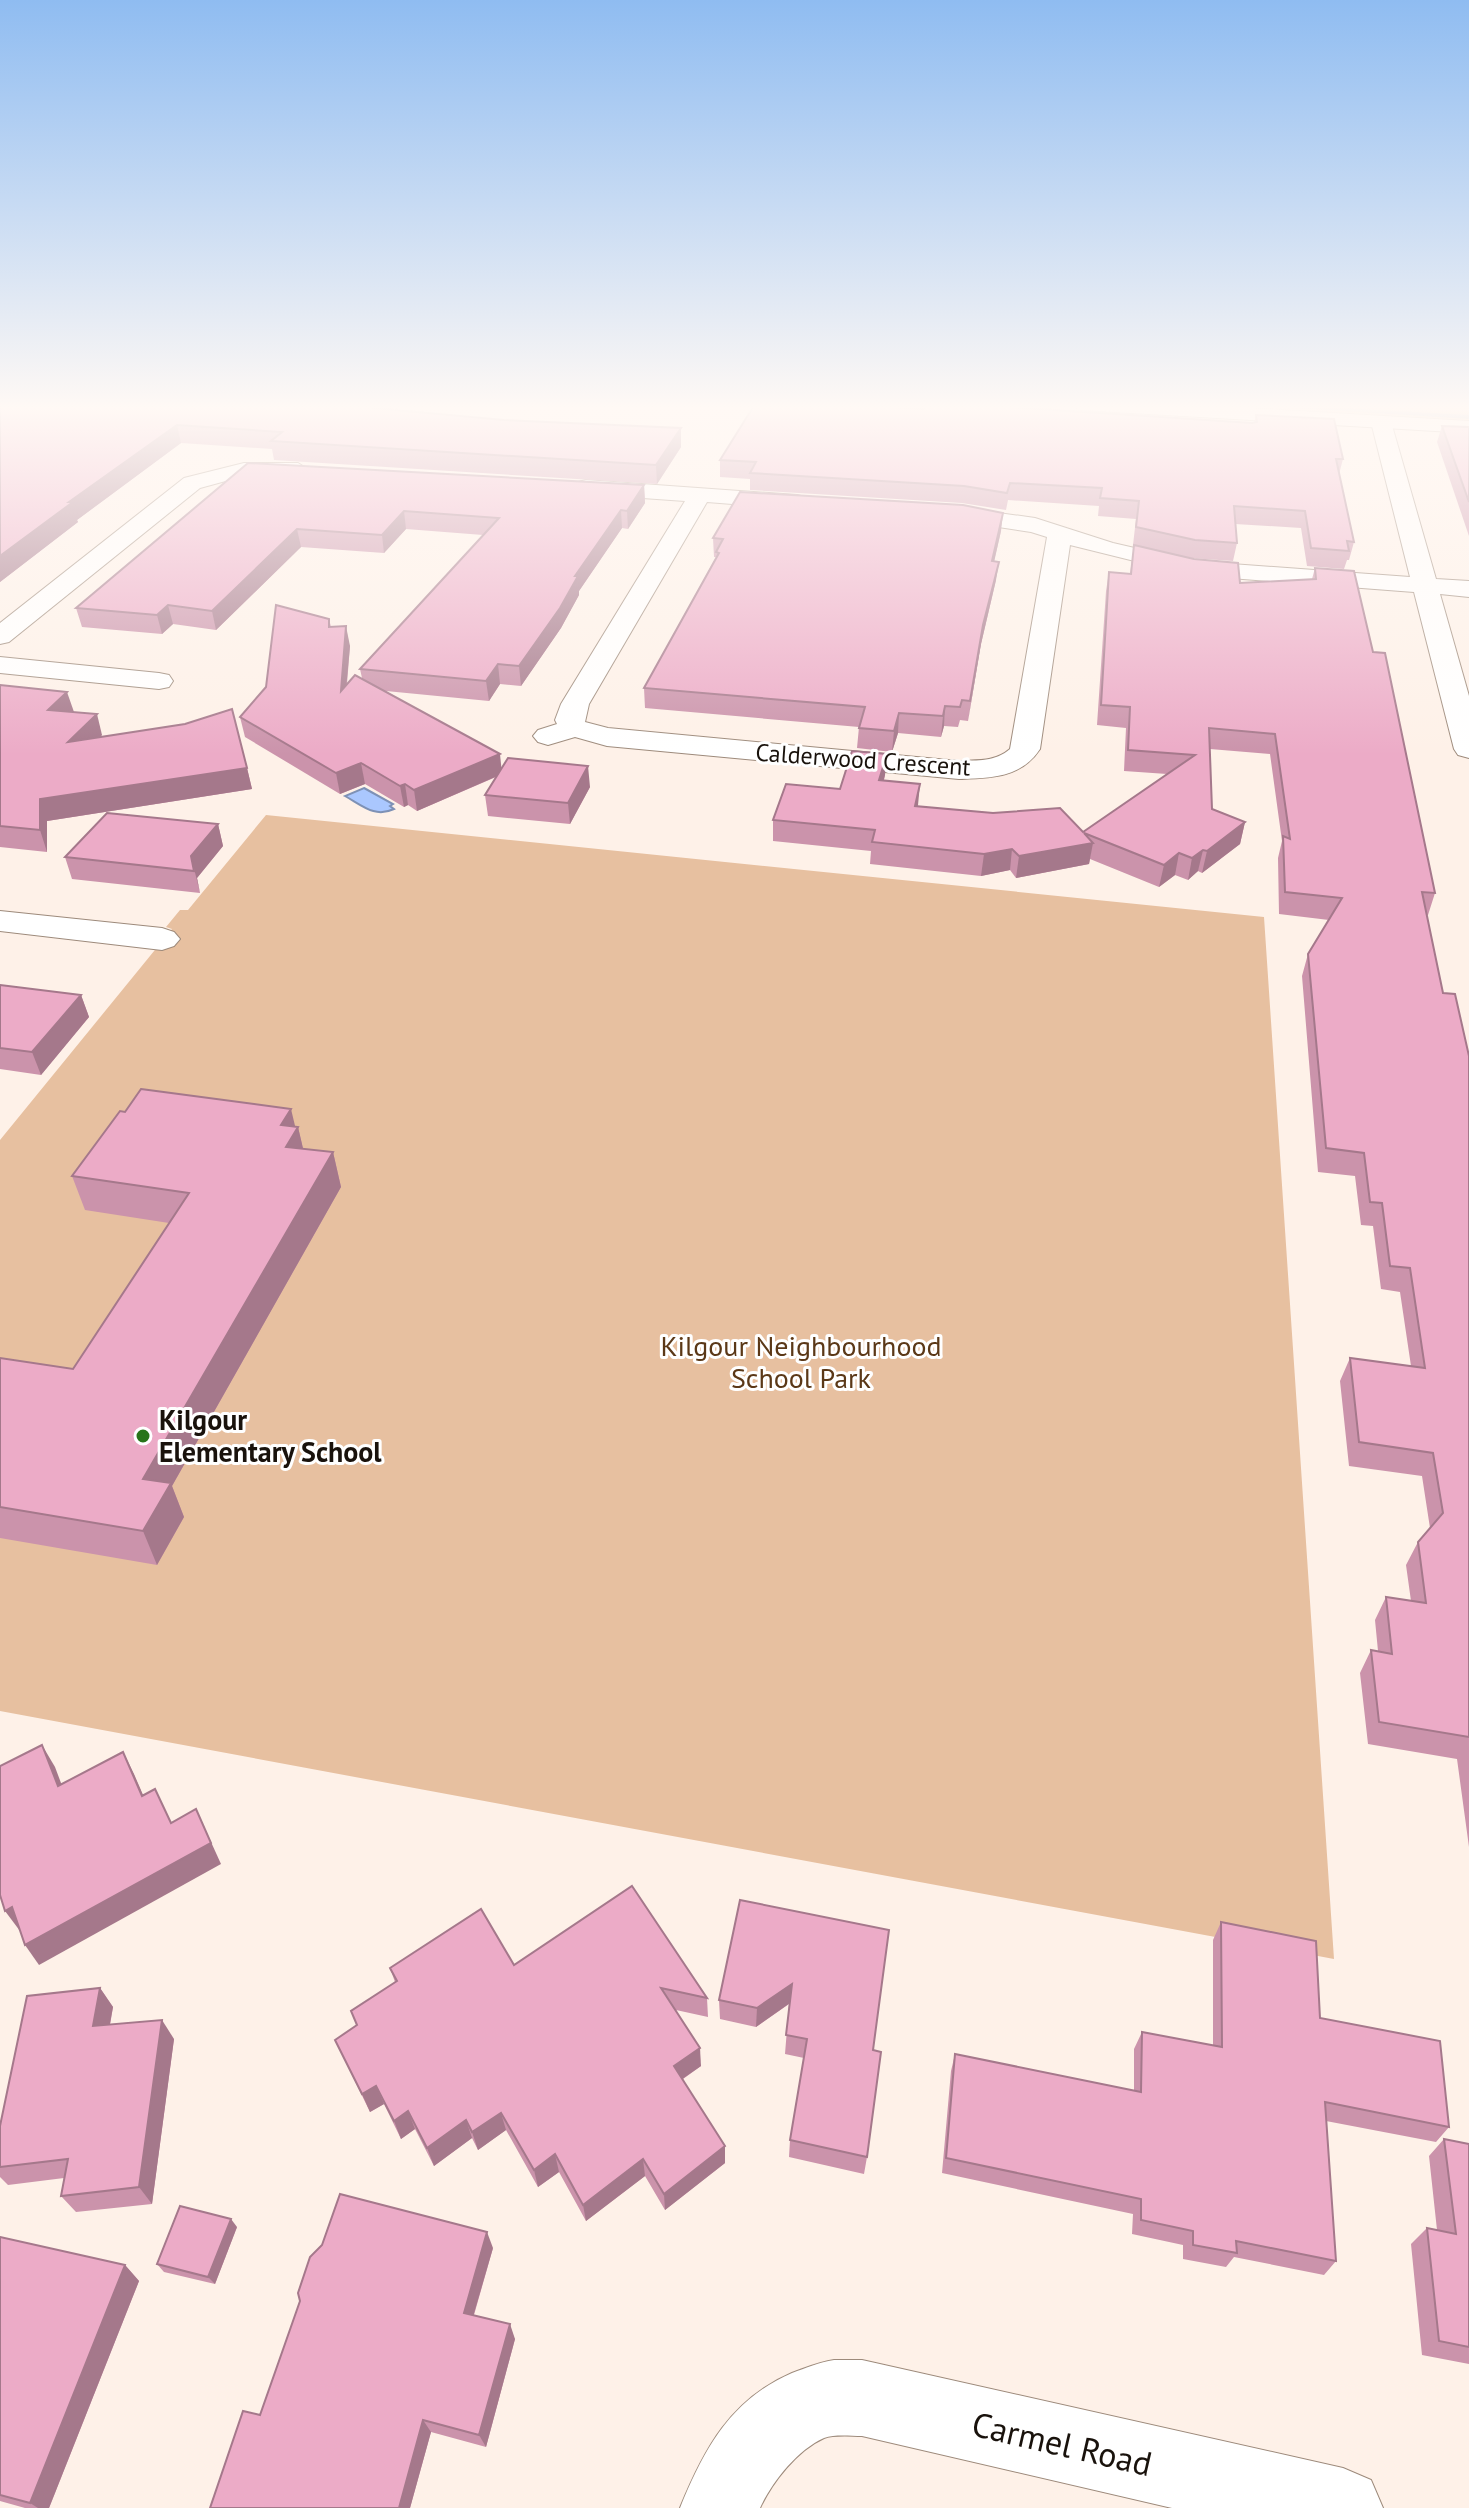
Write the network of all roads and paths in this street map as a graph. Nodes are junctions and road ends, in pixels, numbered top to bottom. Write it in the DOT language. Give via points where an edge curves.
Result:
graph roads {
  1 [pos="144,521"];
  2 [pos="684,521"];
  3 [pos="1013,521"];
  4 [pos="1408,521"];
  5 [pos="1060,533"];
  6 [pos="1425,586"];
  7 [pos="1469,589"];
  8 [pos="0,636"];
  9 [pos="0,665"];
  10 [pos="159,681"];
  11 [pos="1469,749"];
  12 [pos="0,921"];
  13 [pos="162,939"];
  14 [pos="720,2508"];
  15 [pos="1343,2508"];
  1 -- 8 [label="street"];
  2 -- 5 [label="street, Calderwood Crescent" via="561,732 944,769 1011,764 1025,749"];
  3 -- 5 [label="street"];
  4 -- 6 [label="street"];
  5 -- 6 [label="street" via="1191,568"];
  6 -- 7 [label="street"];
  6 -- 11 [label="street"];
  9 -- 10 [label="street"];
  12 -- 13 [label="street"];
  14 -- 15 [label="street, Carmel Road" via="750,2453 783,2418 820,2400 862,2398"];
}
